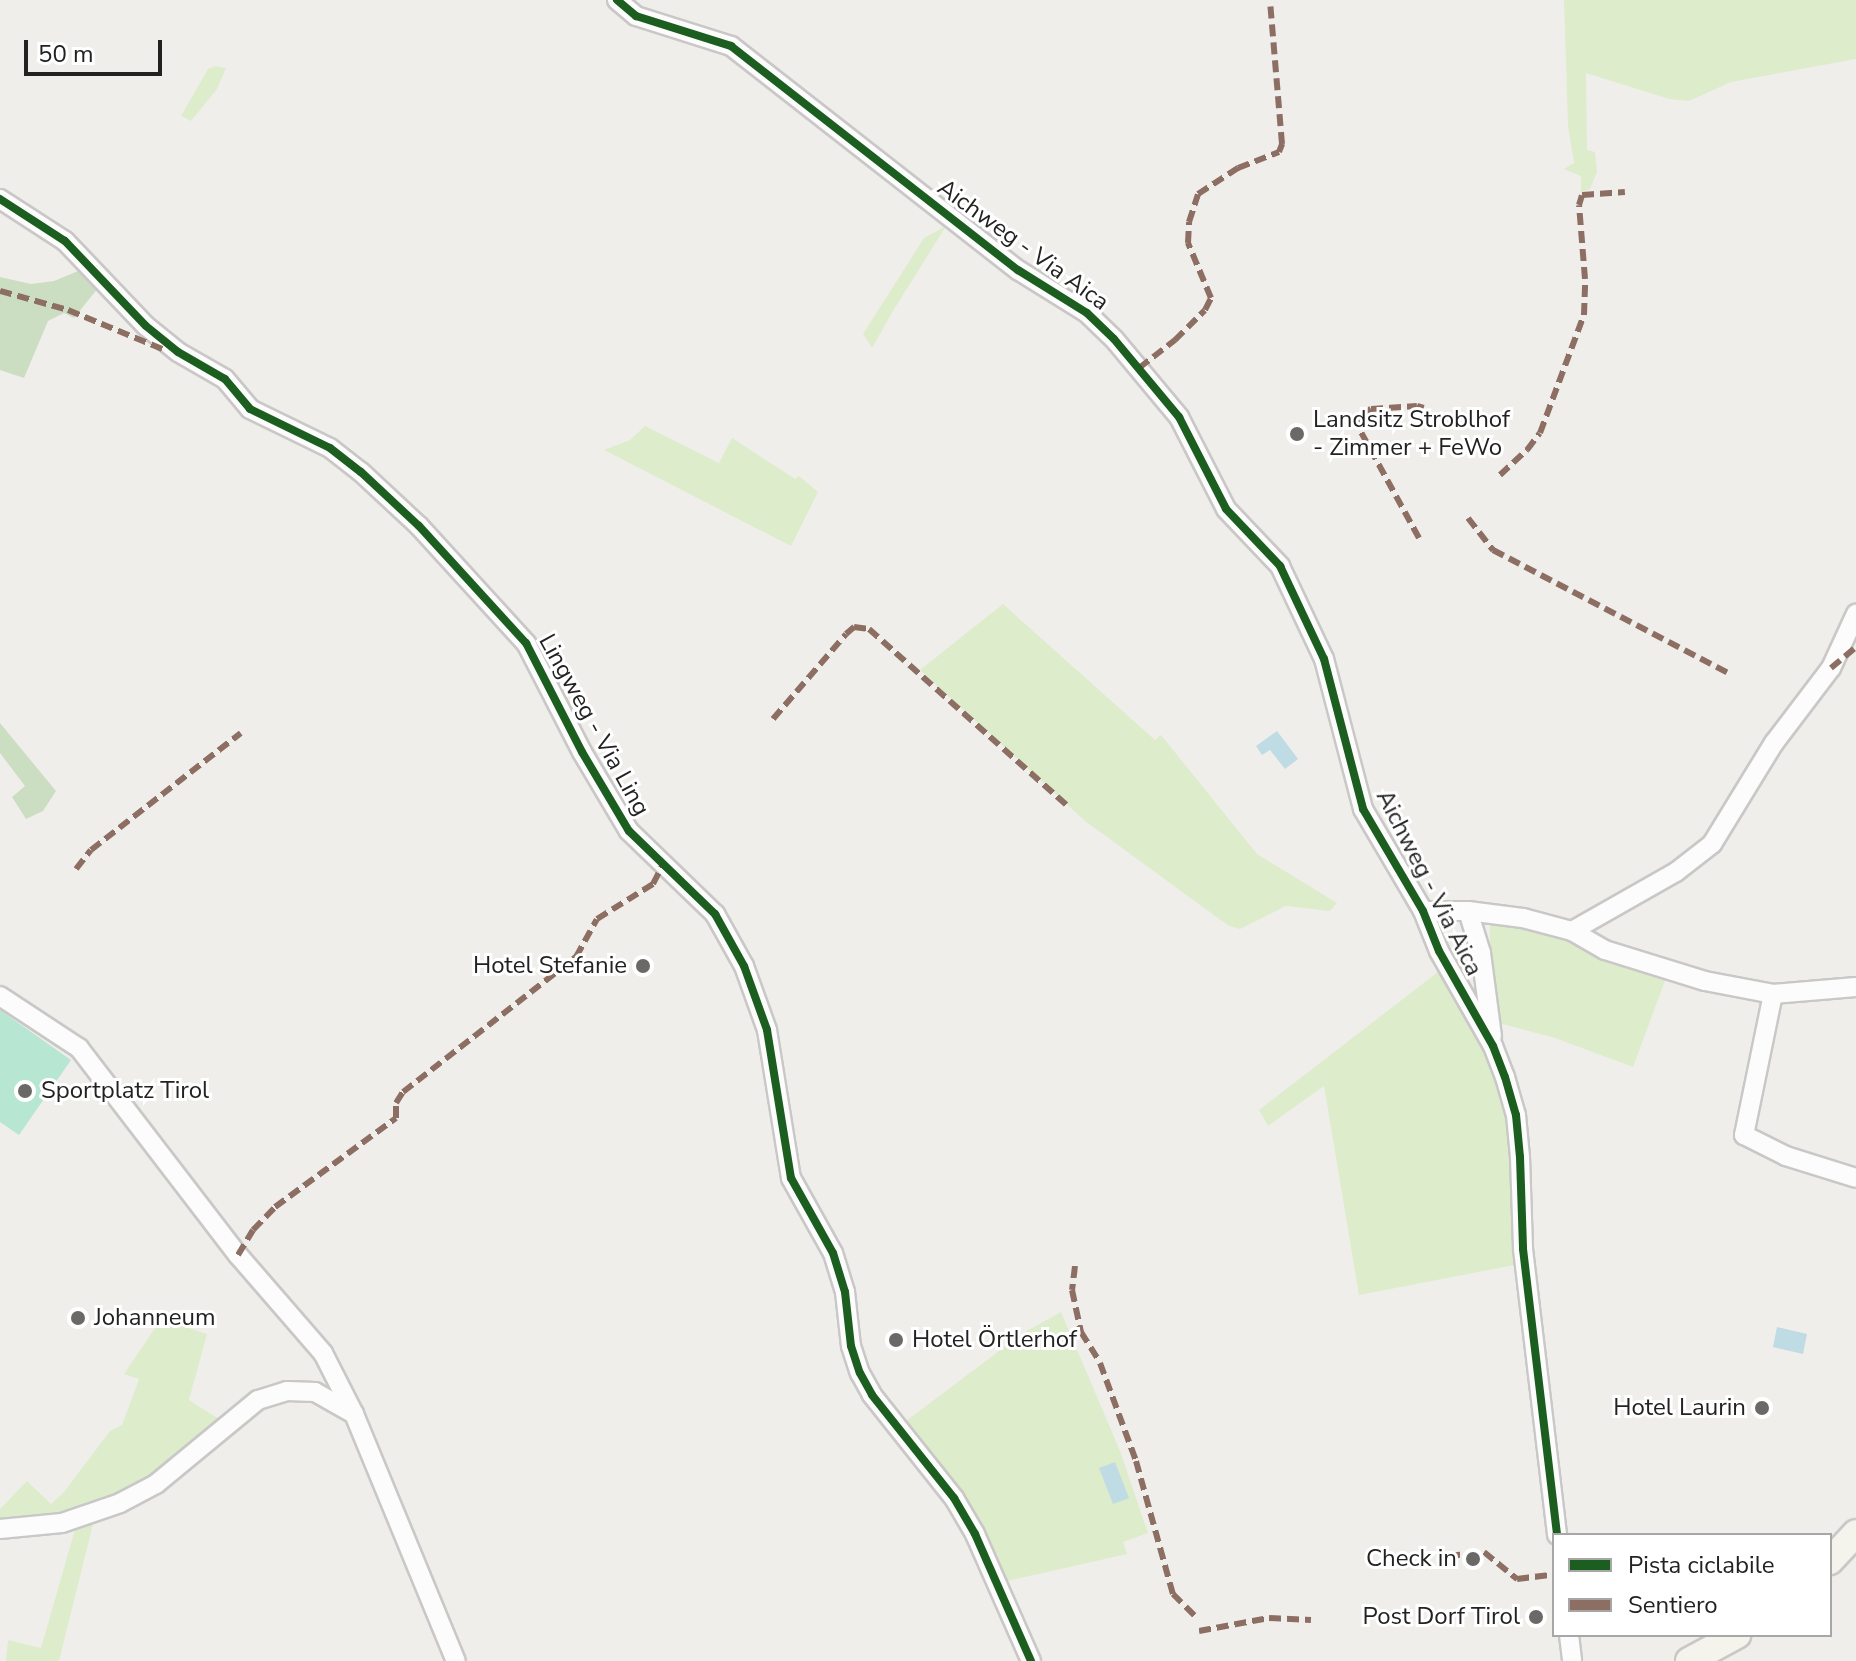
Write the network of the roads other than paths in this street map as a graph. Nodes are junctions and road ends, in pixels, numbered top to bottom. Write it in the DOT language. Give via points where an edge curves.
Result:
graph roads {
  1 [pos="617,0"];
  2 [pos="0,199"];
  3 [pos="1856,614"];
  4 [pos="1423,911"];
  5 [pos="1468,911"];
  6 [pos="1572,931"];
  7 [pos="1856,987"];
  8 [pos="1773,994"];
  9 [pos="0,996"];
  10 [pos="1493,1046"];
  11 [pos="1856,1178"];
  12 [pos="354,1414"];
  13 [pos="0,1529"];
  14 [pos="1557,1533"];
  15 [pos="1856,1533"];
  16 [pos="1832,1559"];
  17 [pos="1569,1637"];
  18 [pos="1733,1637"];
  19 [pos="456,1661"];
  20 [pos="1031,1661"];
  21 [pos="1572,1661"];
  22 [pos="1689,1661"];
  1 -- 4 [label="street, Aichweg - Via Aica" via="636,16 731,46 1018,270 1087,313 1114,339 1179,417 1226,509 1280,566 1299,600 1324,659 1363,809"];
  2 -- 20 [label="street, Lingweg - Via Ling" via="65,241 146,326 225,379 250,409 330,448 361,472 419,526 535,655 582,752 629,831 715,914 744,966 767,1030 791,1178 833,1253 860,1373 954,1498"];
  3 -- 6 [label="street" via="1831,668 1774,743 1712,844 1676,872"];
  4 -- 5 [label="street, Aichweg - Via Aica"];
  4 -- 10 [label="street, Aichweg - Via Aica" via="1439,951"];
  5 -- 6 [label="street, Aichweg - Via Aica"];
  5 -- 10 [label="street, Aichweg - Via Aica" via="1481,953"];
  6 -- 8 [label="street, Aichweg - Via Aica" via="1605,950 1705,981"];
  7 -- 8 [label="street, Aichweg - Via Aica"];
  8 -- 11 [label="street" via="1744,1135 1786,1156"];
  9 -- 12 [label="street" via="79,1048 238,1255 323,1353"];
  10 -- 14 [label="street, Aichweg - Via Aica" via="1516,1115 1523,1249"];
  12 -- 13 [label="street" via="315,1392 287,1391 258,1400 156,1484 120,1503 62,1523"];
  12 -- 19 [label="street"];
  15 -- 16 [label="street"];
  17 -- 21 [label="street"];
  18 -- 22 [label="street"];
}
